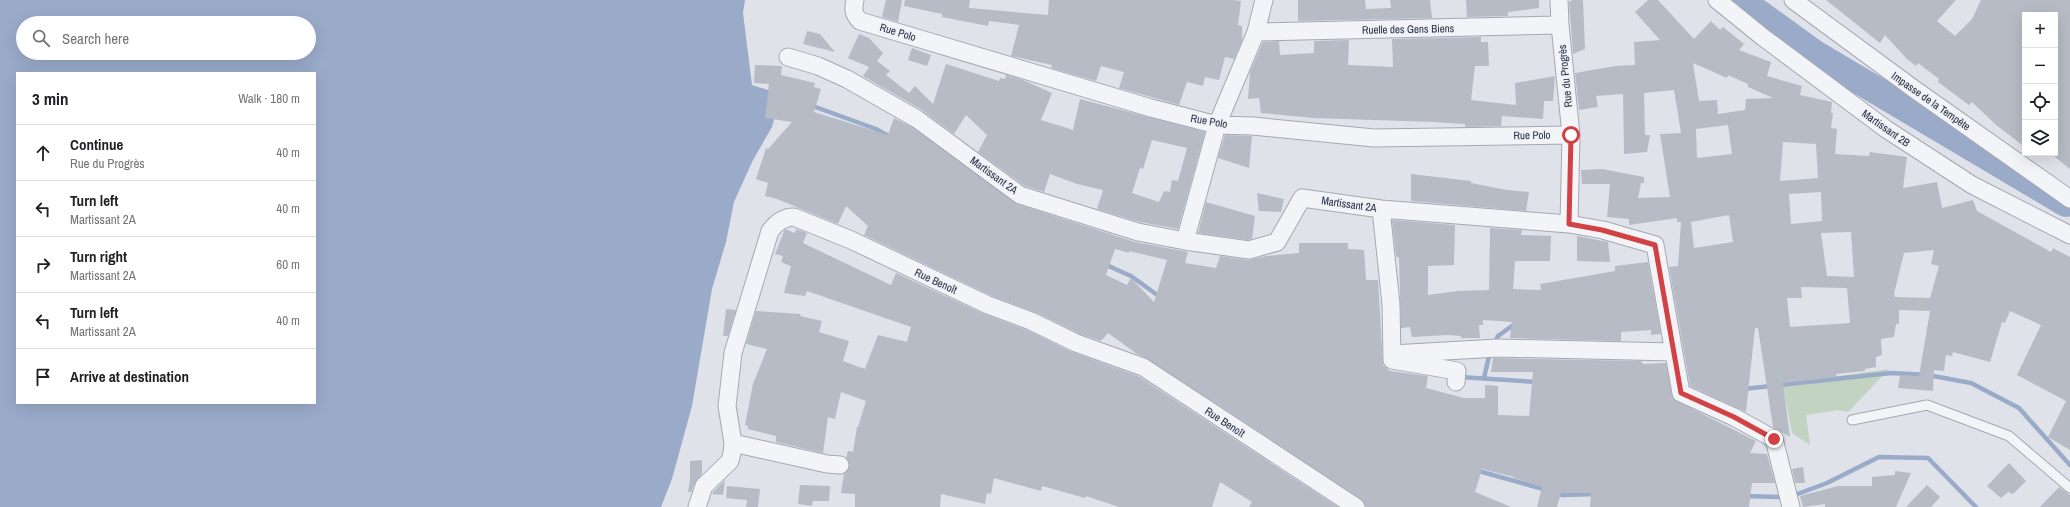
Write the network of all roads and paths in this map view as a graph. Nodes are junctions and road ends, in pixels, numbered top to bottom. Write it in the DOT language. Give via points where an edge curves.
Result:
graph roads {
  1 [pos="855,0"];
  2 [pos="1264,0"];
  3 [pos="1560,0"];
  4 [pos="1717,0"];
  5 [pos="1793,0"];
  6 [pos="1560,25"];
  7 [pos="1256,32"];
  8 [pos="788,57"];
  9 [pos="1217,125"];
  10 [pos="1571,135"];
  11 [pos="2070,199"];
  12 [pos="1381,209"];
  13 [pos="1569,224"];
  14 [pos="2070,235"];
  15 [pos="1185,242"];
  16 [pos="1674,352"];
  17 [pos="1392,354"];
  18 [pos="1456,377"];
  19 [pos="1852,420"];
  20 [pos="733,443"];
  21 [pos="840,465"];
  22 [pos="2070,488"];
  23 [pos="697,507"];
  24 [pos="1356,507"];
  25 [pos="1790,507"];
  1 -- 9 [label="street, Rue Polo" via="853,9 860,21 1150,108"];
  2 -- 7 [label="street"];
  3 -- 6 [label="street, Rue du Progrès"];
  4 -- 14 [label="street, Martissant 2B" via="1886,130 1972,185"];
  5 -- 11 [label="street, Impasse de la Tempête"];
  6 -- 7 [label="street, Ruelle des Gens Biens"];
  6 -- 10 [label="street, Rue du Progrès"];
  7 -- 9 [label="street"];
  8 -- 15 [label="street, Martissant 2A" via="818,66 847,79 917,119 1020,195 1138,232"];
  9 -- 10 [label="street, Rue Polo" via="1374,138"];
  9 -- 15 [label="street"];
  10 -- 13 [label="street, Rue du Progrès"];
  12 -- 13 [label="street, Martissant 2A"];
  12 -- 15 [label="street, Martissant 2A" via="1302,198 1277,242 1250,250"];
  12 -- 17 [label="street" via="1392,304"];
  13 -- 16 [label="street, Martissant 2A" via="1655,245"];
  16 -- 17 [label="street" via="1490,348"];
  16 -- 25 [label="street, Martissant 2A" via="1681,393 1774,439"];
  17 -- 18 [label="street" via="1392,360"];
  19 -- 22 [label="lane" via="1927,405 2009,436"];
  20 -- 21 [label="street"];
  20 -- 23 [label="street, Rue Benoît" via="730,460 704,486"];
  20 -- 24 [label="street, Rue Benoît" via="727,406 733,353 770,232 779,221 794,217 851,240 988,305 1031,321 1076,343 1143,367"];
}
